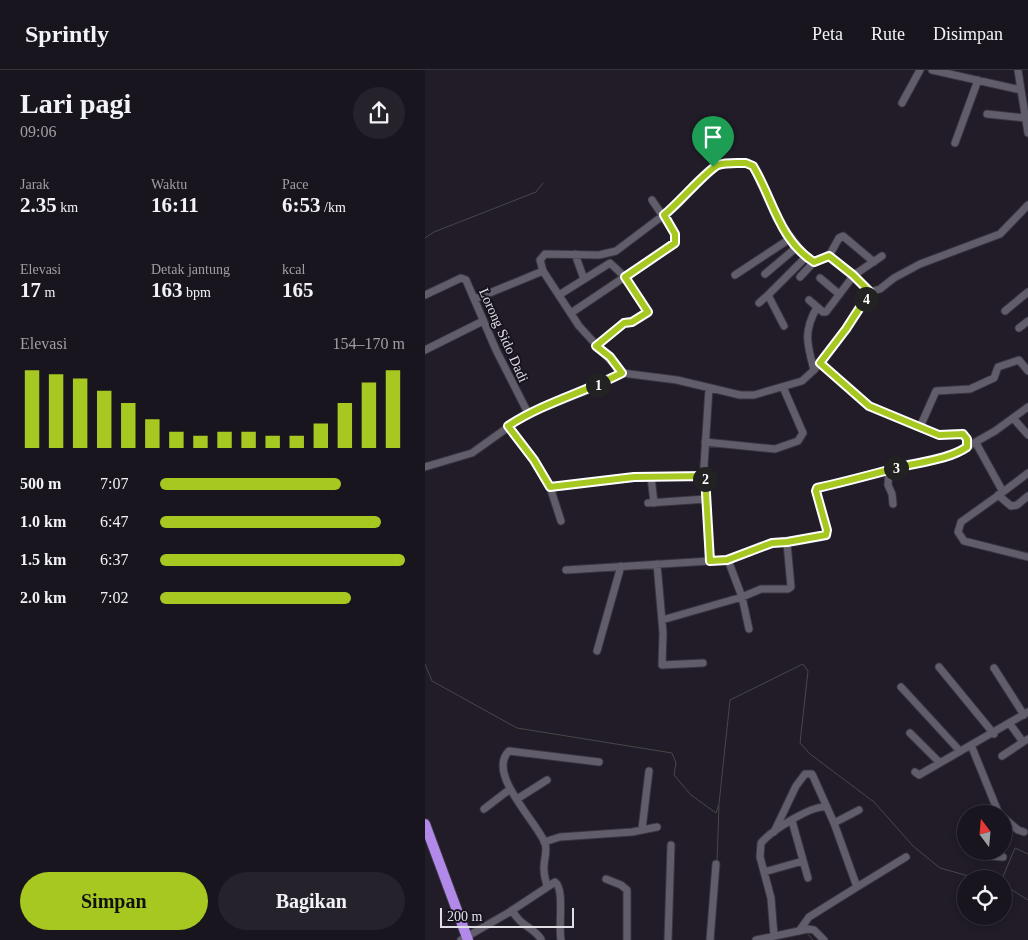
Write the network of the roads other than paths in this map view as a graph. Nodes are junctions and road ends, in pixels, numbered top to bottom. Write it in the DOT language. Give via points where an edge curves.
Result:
graph roads {
  1 [pos="920,70"];
  2 [pos="932,70"];
  3 [pos="1018,70"];
  4 [pos="978,80"];
  5 [pos="1021,90"];
  6 [pos="902,102"];
  7 [pos="987,114"];
  8 [pos="1025,118"];
  9 [pos="1028,132"];
  10 [pos="955,143"];
  11 [pos="652,200"];
  12 [pos="1028,205"];
  13 [pos="664,215"];
  14 [pos="791,238"];
  15 [pos="797,247"];
  16 [pos="575,254"];
  17 [pos="829,256"];
  18 [pos="882,256"];
  19 [pos="806,257"];
  20 [pos="814,262"];
  21 [pos="874,262"];
  22 [pos="543,271"];
  23 [pos="765,274"];
  24 [pos="735,275"];
  25 [pos="853,275"];
  26 [pos="625,277"];
  27 [pos="800,277"];
  28 [pos="820,278"];
  29 [pos="584,279"];
  30 [pos="870,292"];
  31 [pos="1028,292"];
  32 [pos="839,294"];
  33 [pos="425,295"];
  34 [pos="559,295"];
  35 [pos="768,295"];
  36 [pos="475,299"];
  37 [pos="809,300"];
  38 [pos="759,303"];
  39 [pos="817,307"];
  40 [pos="1005,311"];
  41 [pos="571,313"];
  42 [pos="1028,320"];
  43 [pos="483,321"];
  44 [pos="784,326"];
  45 [pos="1019,328"];
  46 [pos="596,346"];
  47 [pos="425,350"];
  48 [pos="820,363"];
  49 [pos="814,370"];
  50 [pos="1028,371"];
  51 [pos="622,373"];
  52 [pos="783,387"];
  53 [pos="709,388"];
  54 [pos="1028,406"];
  55 [pos="528,413"];
  56 [pos="1013,418"];
  57 [pos="508,426"];
  58 [pos="921,427"];
  59 [pos="1028,435"];
  60 [pos="705,442"];
  61 [pos="976,443"];
  62 [pos="967,447"];
  63 [pos="425,467"];
  64 [pos="889,470"];
  65 [pos="1028,473"];
  66 [pos="705,476"];
  67 [pos="651,477"];
  68 [pos="550,487"];
  69 [pos="1000,494"];
  70 [pos="1028,496"];
  71 [pos="706,499"];
  72 [pos="893,504"];
  73 [pos="561,521"];
  74 [pos="787,542"];
  75 [pos="1028,557"];
  76 [pos="727,560"];
  77 [pos="710,561"];
  78 [pos="657,564"];
  79 [pos="621,566"];
  80 [pos="566,570"];
  81 [pos="742,597"];
  82 [pos="662,620"];
  83 [pos="749,629"];
  84 [pos="597,651"];
  85 [pos="703,663"];
  86 [pos="939,666"];
  87 [pos="994,668"];
  88 [pos="901,687"];
  89 [pos="1026,713"];
  90 [pos="1010,724"];
  91 [pos="909,733"];
  92 [pos="994,734"];
  93 [pos="1026,741"];
  94 [pos="971,744"];
  95 [pos="959,750"];
  96 [pos="1003,756"];
  97 [pos="599,762"];
  98 [pos="939,762"];
  99 [pos="649,771"];
  100 [pos="915,772"];
  101 [pos="547,780"];
  102 [pos="510,789"];
  103 [pos="517,800"];
  104 [pos="995,805"];
  105 [pos="827,807"];
  106 [pos="484,809"];
  107 [pos="859,810"];
  108 [pos="792,821"];
  109 [pos="835,822"];
  110 [pos="425,824"];
  111 [pos="1013,826"];
  112 [pos="657,827"];
  113 [pos="642,829"];
  114 [pos="774,832"];
  115 [pos="1024,832"];
  116 [pos="544,842"];
  117 [pos="671,845"];
  118 [pos="906,857"];
  119 [pos="803,862"];
  120 [pos="715,864"];
  121 [pos="764,872"];
  122 [pos="808,878"];
  123 [pos="606,879"];
  124 [pos="547,886"];
  125 [pos="857,887"];
  126 [pos="512,910"];
  127 [pos="799,931"];
  128 [pos="774,936"];
  129 [pos="465,939"];
  130 [pos="541,939"];
  131 [pos="561,940"];
  132 [pos="627,940"];
  133 [pos="668,940"];
  134 [pos="710,940"];
  135 [pos="756,940"];
  136 [pos="824,940"];
  1 -- 6 [label="street"];
  2 -- 4 [label="street"];
  3 -- 5 [label="street"];
  4 -- 5 [label="street"];
  4 -- 10 [label="street"];
  5 -- 8 [label="street"];
  7 -- 8 [label="street"];
  8 -- 9 [label="street"];
  11 -- 13 [label="street"];
  12 -- 30 [label="street" via="1000,234 920,264"];
  13 -- 14 [label="street" via="713,167 750,164 777,219"];
  13 -- 16 [label="street" via="616,251 599,255"];
  13 -- 26 [label="street" via="675,234 675,243"];
  14 -- 15 [label="street"];
  14 -- 24 [label="street"];
  15 -- 19 [label="street"];
  15 -- 23 [label="street"];
  16 -- 22 [label="street" via="545,254 540,260"];
  16 -- 29 [label="street"];
  17 -- 20 [label="street"];
  17 -- 21 [label="street" via="843,236"];
  17 -- 25 [label="street"];
  18 -- 21 [label="street"];
  19 -- 20 [label="street"];
  19 -- 35 [label="street"];
  20 -- 27 [label="street"];
  21 -- 25 [label="street"];
  22 -- 34 [label="street"];
  22 -- 36 [label="street"];
  25 -- 30 [label="street"];
  25 -- 32 [label="street"];
  26 -- 29 [label="street" via="610,263"];
  26 -- 41 [label="street"];
  26 -- 46 [label="street" via="648,312 624,323"];
  28 -- 32 [label="street"];
  29 -- 34 [label="street"];
  30 -- 48 [label="street"];
  31 -- 40 [label="street"];
  32 -- 39 [label="street" via="826,312"];
  33 -- 36 [label="street, Lorong Sido Dadi" via="463,278"];
  34 -- 41 [label="street"];
  35 -- 38 [label="street"];
  35 -- 44 [label="street"];
  36 -- 43 [label="street, Lorong Sido Dadi"];
  37 -- 39 [label="street"];
  39 -- 49 [label="street" via="810,319 807,338"];
  41 -- 46 [label="street"];
  42 -- 45 [label="street"];
  43 -- 47 [label="street"];
  43 -- 55 [label="street, Lorong Sido Dadi"];
  46 -- 51 [label="street"];
  48 -- 49 [label="street"];
  48 -- 58 [label="street" via="865,404"];
  49 -- 52 [label="street" via="802,381"];
  50 -- 58 [label="street" via="1019,360 998,367 994,378 975,388 936,391"];
  51 -- 53 [label="street"];
  51 -- 55 [label="street"];
  52 -- 53 [label="street" via="754,395 731,394"];
  52 -- 60 [label="street" via="803,433 798,441 775,449"];
  53 -- 60 [label="street"];
  54 -- 56 [label="street"];
  55 -- 57 [label="street"];
  56 -- 59 [label="street"];
  56 -- 61 [label="street"];
  57 -- 63 [label="street" via="472,453"];
  57 -- 68 [label="street"];
  58 -- 62 [label="street" via="944,436 963,434"];
  60 -- 66 [label="street"];
  61 -- 62 [label="street"];
  61 -- 69 [label="street"];
  62 -- 64 [label="street" via="953,454"];
  64 -- 72 [label="street" via="888,485"];
  64 -- 74 [label="street" via="817,488 827,534"];
  65 -- 69 [label="street"];
  66 -- 67 [label="street"];
  66 -- 71 [label="street"];
  67 -- 68 [label="street"];
  67 -- 71 [label="street" via="651,503"];
  68 -- 73 [label="street"];
  69 -- 70 [label="street" via="1011,506"];
  69 -- 75 [label="street" via="961,522 958,532 965,541"];
  71 -- 77 [label="street"];
  74 -- 76 [label="street" via="760,546"];
  74 -- 81 [label="street" via="791,588 761,589"];
  76 -- 77 [label="street"];
  76 -- 81 [label="street"];
  77 -- 78 [label="street"];
  78 -- 79 [label="street"];
  78 -- 82 [label="street"];
  79 -- 80 [label="street"];
  79 -- 84 [label="street"];
  81 -- 82 [label="street"];
  81 -- 83 [label="street"];
  82 -- 85 [label="street" via="663,666"];
  86 -- 92 [label="street"];
  87 -- 89 [label="street"];
  88 -- 95 [label="street"];
  89 -- 90 [label="street"];
  90 -- 92 [label="street"];
  90 -- 93 [label="street"];
  91 -- 98 [label="street"];
  92 -- 94 [label="street"];
  93 -- 96 [label="street"];
  94 -- 95 [label="street"];
  94 -- 104 [label="street"];
  95 -- 98 [label="street"];
  97 -- 102 [label="street" via="509,751 503,774"];
  98 -- 100 [label="street" via="924,774"];
  99 -- 113 [label="street"];
  101 -- 103 [label="street"];
  102 -- 103 [label="street"];
  102 -- 106 [label="street"];
  103 -- 116 [label="street"];
  105 -- 108 [label="street" via="820,807"];
  105 -- 109 [label="street"];
  105 -- 114 [label="street" via="812,774 807,773 796,786"];
  107 -- 109 [label="street"];
  108 -- 114 [label="street"];
  108 -- 119 [label="street"];
  109 -- 125 [label="street"];
  110 -- 129 [label="highway"];
  111 -- 115 [label="street"];
  112 -- 113 [label="street"];
  113 -- 116 [label="street" via="560,837"];
  114 -- 121 [label="street" via="760,848"];
  116 -- 124 [label="street" via="543,870"];
  117 -- 133 [label="street"];
  118 -- 125 [label="street"];
  119 -- 121 [label="street"];
  119 -- 122 [label="street"];
  120 -- 134 [label="street"];
  121 -- 128 [label="street" via="771,898"];
  123 -- 132 [label="street" via="627,890"];
  124 -- 126 [label="street"];
  124 -- 131 [label="street" via="555,882 559,887"];
  125 -- 127 [label="street" via="809,917"];
  126 -- 129 [label="street"];
  126 -- 130 [label="street" via="524,926 536,932"];
  127 -- 128 [label="street"];
  127 -- 136 [label="street" via="814,930"];
  128 -- 135 [label="street"];
}
